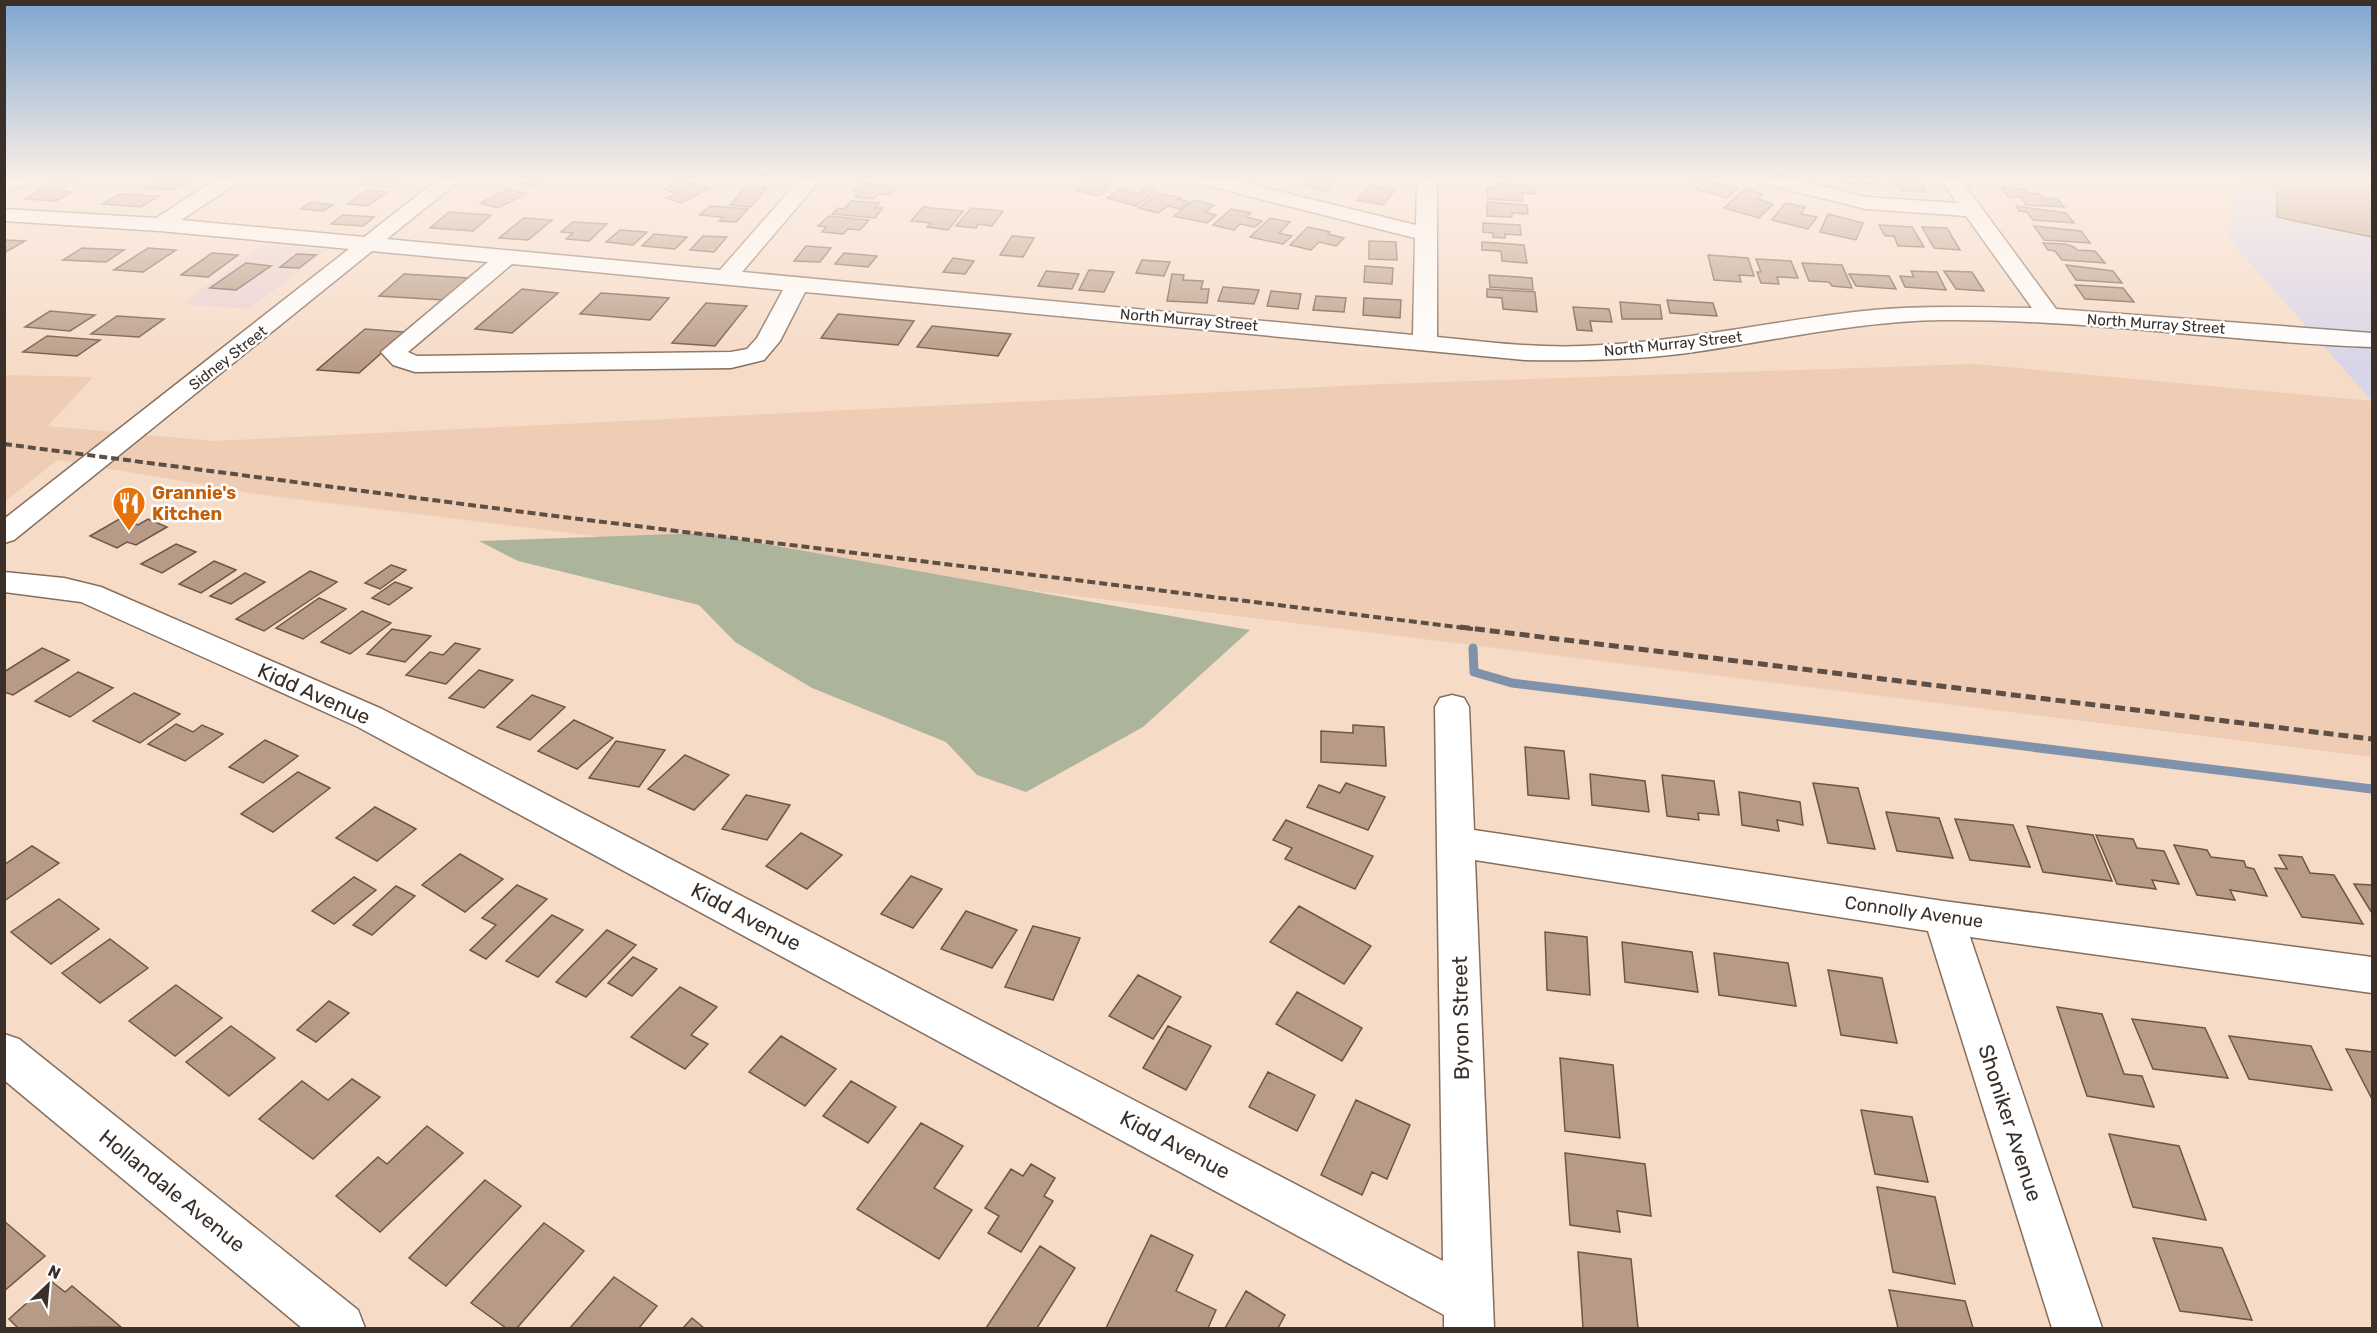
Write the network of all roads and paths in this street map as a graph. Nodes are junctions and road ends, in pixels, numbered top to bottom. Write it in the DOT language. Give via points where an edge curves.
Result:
graph roads {
  1 [pos="352,242"];
  2 [pos="756,242"];
  3 [pos="1427,242"];
  4 [pos="1995,242"];
  5 [pos="372,244"];
  6 [pos="508,256"];
  7 [pos="726,277"];
  8 [pos="798,284"];
  9 [pos="2049,316"];
  10 [pos="2373,340"];
  11 [pos="1425,343"];
  12 [pos="4,534"];
  13 [pos="4,582"];
  14 [pos="1452,707"];
  15 [pos="1456,842"];
  16 [pos="1943,917"];
  17 [pos="2373,975"];
  18 [pos="4,1053"];
  19 [pos="1469,1315"];
  20 [pos="340,1329"];
  21 [pos="2077,1329"];
  1 -- 5 [label="street, North Murray Street"];
  2 -- 7 [label="street"];
  3 -- 11 [label="street"];
  4 -- 9 [label="street"];
  5 -- 6 [label="street, North Murray Street"];
  5 -- 12 [label="street, Sidney Street"];
  6 -- 7 [label="street, North Murray Street"];
  6 -- 8 [label="street" via="393,352 415,364 731,360 755,355 768,341"];
  7 -- 8 [label="street, North Murray Street"];
  8 -- 11 [label="street, North Murray Street"];
  9 -- 10 [label="street, North Murray Street"];
  9 -- 11 [label="street, North Murray Street" via="1882,316 1698,344 1582,354"];
  13 -- 19 [label="street, Kidd Avenue" via="90,594 370,718"];
  14 -- 15 [label="street, Byron Street"];
  15 -- 16 [label="street, Connolly Avenue"];
  15 -- 19 [label="street, Byron Street"];
  16 -- 17 [label="street, Connolly Avenue"];
  16 -- 21 [label="street, Shoniker Avenue"];
  18 -- 20 [label="street, Hollandale Avenue"];
}
